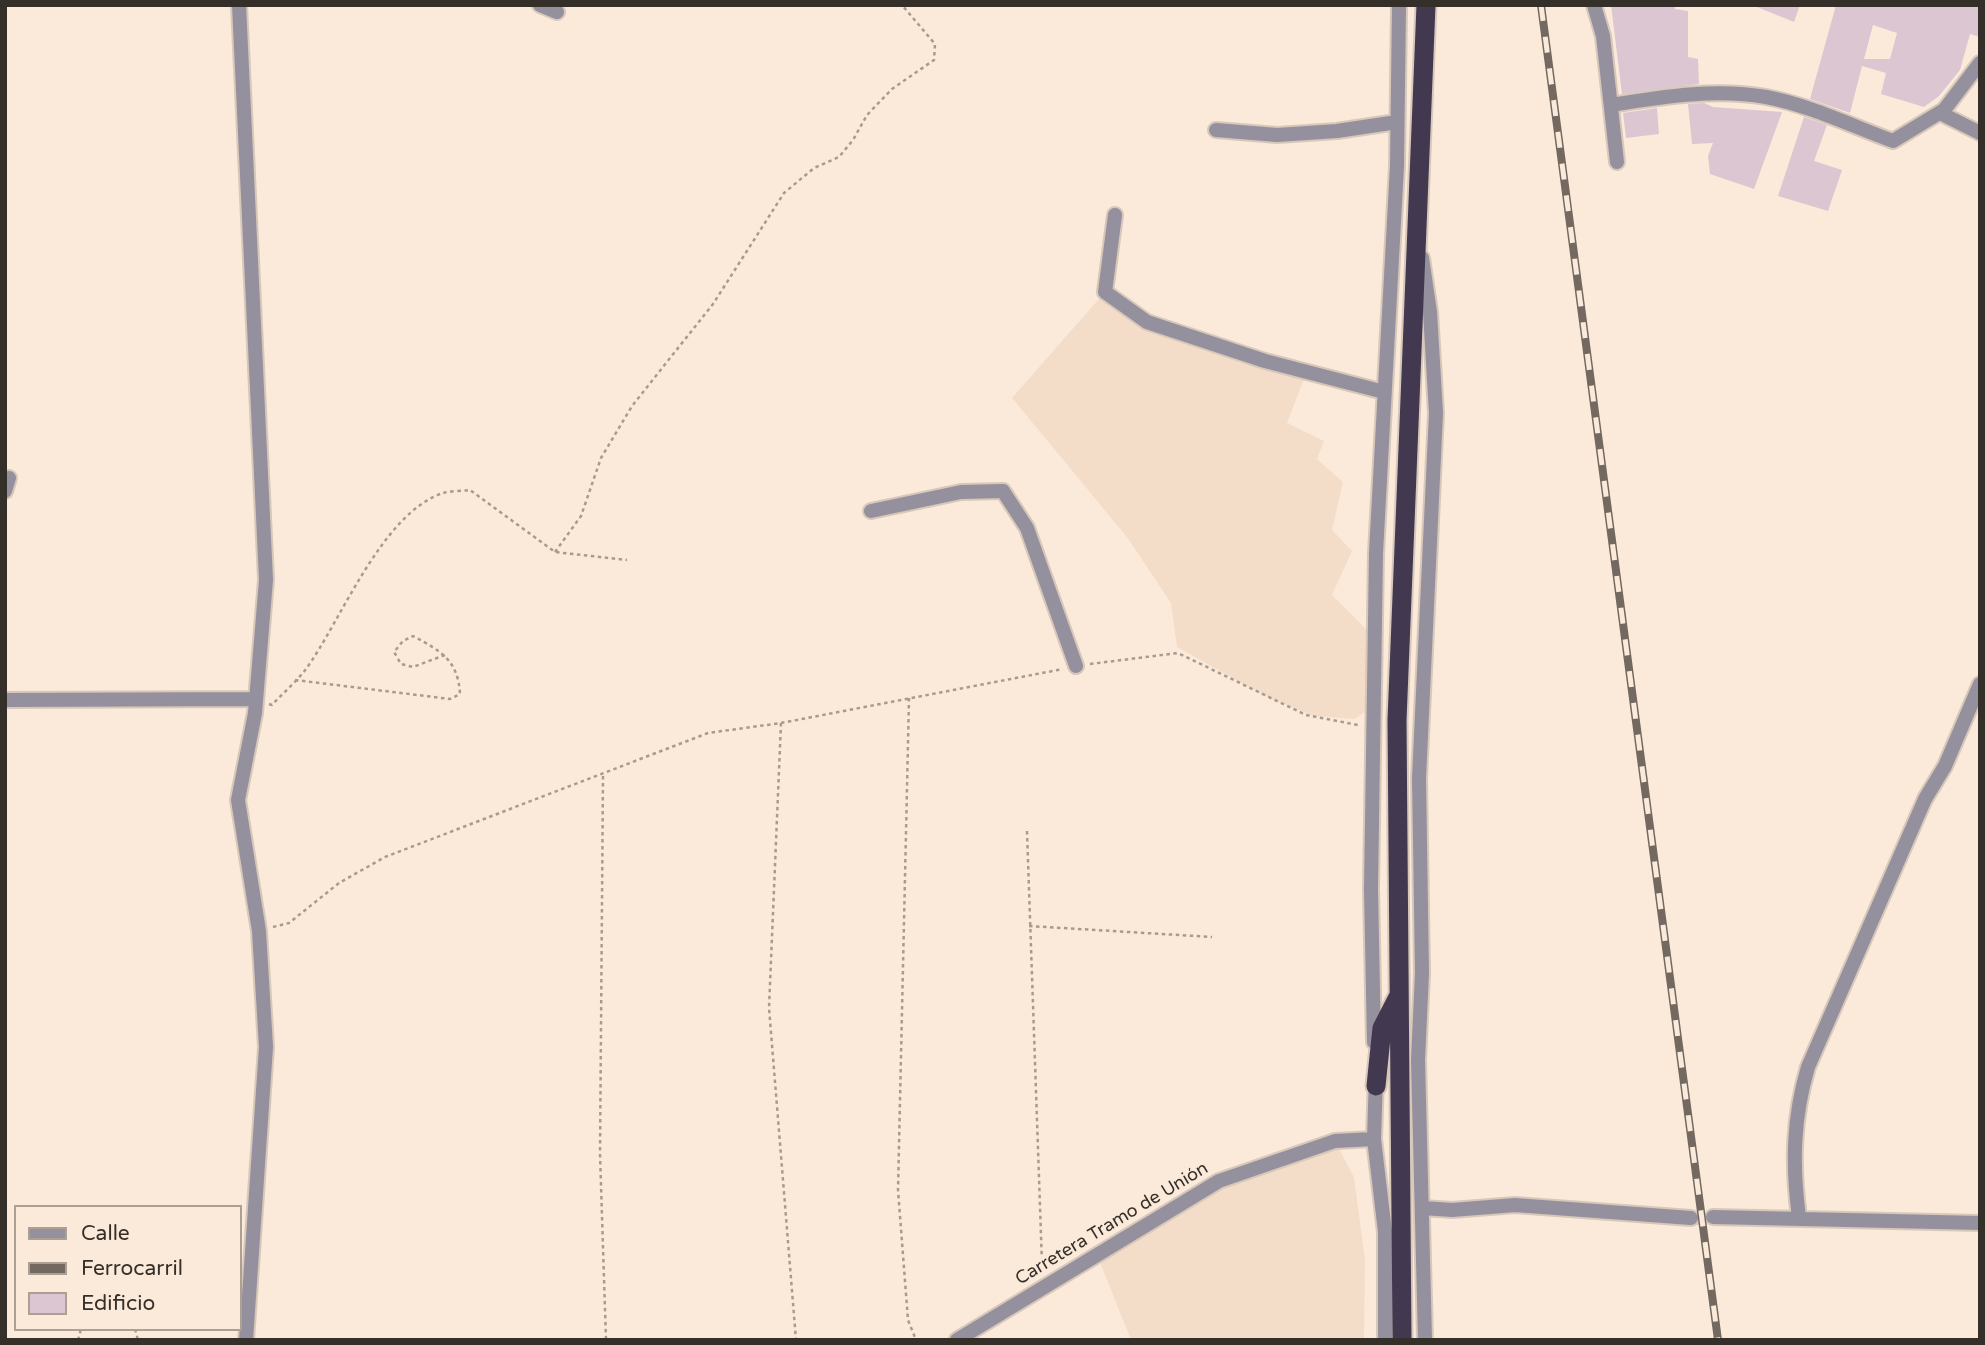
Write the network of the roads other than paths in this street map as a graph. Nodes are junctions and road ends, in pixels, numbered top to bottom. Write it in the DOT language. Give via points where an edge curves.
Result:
graph roads {
  1 [pos="239,5"];
  2 [pos="540,5"];
  3 [pos="1399,5"];
  4 [pos="1426,5"];
  5 [pos="1594,5"];
  6 [pos="558,12"];
  7 [pos="1980,63"];
  8 [pos="1611,105"];
  9 [pos="1940,113"];
  10 [pos="1397,122"];
  11 [pos="1216,130"];
  12 [pos="1980,133"];
  13 [pos="1617,162"];
  14 [pos="1115,215"];
  15 [pos="1417,222"];
  16 [pos="1384,392"];
  17 [pos="871,510"];
  18 [pos="1076,666"];
  19 [pos="1980,684"];
  20 [pos="257,699"];
  21 [pos="5,700"];
  22 [pos="1401,993"];
  23 [pos="1376,1086"];
  24 [pos="1374,1139"];
  25 [pos="1423,1209"];
  26 [pos="1713,1217"];
  27 [pos="1799,1217"];
  28 [pos="1691,1218"];
  29 [pos="1980,1223"];
  30 [pos="246,1340"];
  31 [pos="957,1340"];
  32 [pos="1385,1340"];
  33 [pos="1402,1340"];
  34 [pos="1425,1340"];
  1 -- 20 [label="street" via="266,580"];
  2 -- 6 [label="street"];
  3 -- 10 [label="street"];
  4 -- 15 [label="highway"];
  5 -- 8 [label="street" via="1603,36"];
  7 -- 9 [label="street"];
  8 -- 9 [label="street" via="1723,93 1766,97 1893,141"];
  8 -- 13 [label="street"];
  9 -- 12 [label="street"];
  10 -- 11 [label="street" via="1277,135"];
  10 -- 16 [label="street"];
  14 -- 16 [label="street" via="1105,292 1146,322 1265,361"];
  15 -- 22 [label="highway" via="1397,720"];
  15 -- 25 [label="street" via="1430,312 1436,413 1419,778 1422,974 1418,1060"];
  16 -- 23 [label="street" via="1376,553 1371,889"];
  17 -- 18 [label="street" via="961,492 1003,491 1027,528"];
  19 -- 27 [label="street" via="1808,1067 1796,1108 1794,1181"];
  20 -- 21 [label="street"];
  20 -- 30 [label="street" via="238,800 259,931 266,1047"];
  22 -- 23 [label="highway" via="1382,1028"];
  22 -- 33 [label="highway"];
  23 -- 24 [label="street"];
  24 -- 31 [label="street, Carretera Tramo de Unión" via="1335,1140 1219,1181"];
  24 -- 32 [label="street" via="1385,1232"];
  25 -- 28 [label="street" via="1515,1205"];
  25 -- 34 [label="street"];
  26 -- 27 [label="street"];
  27 -- 29 [label="street"];
}
